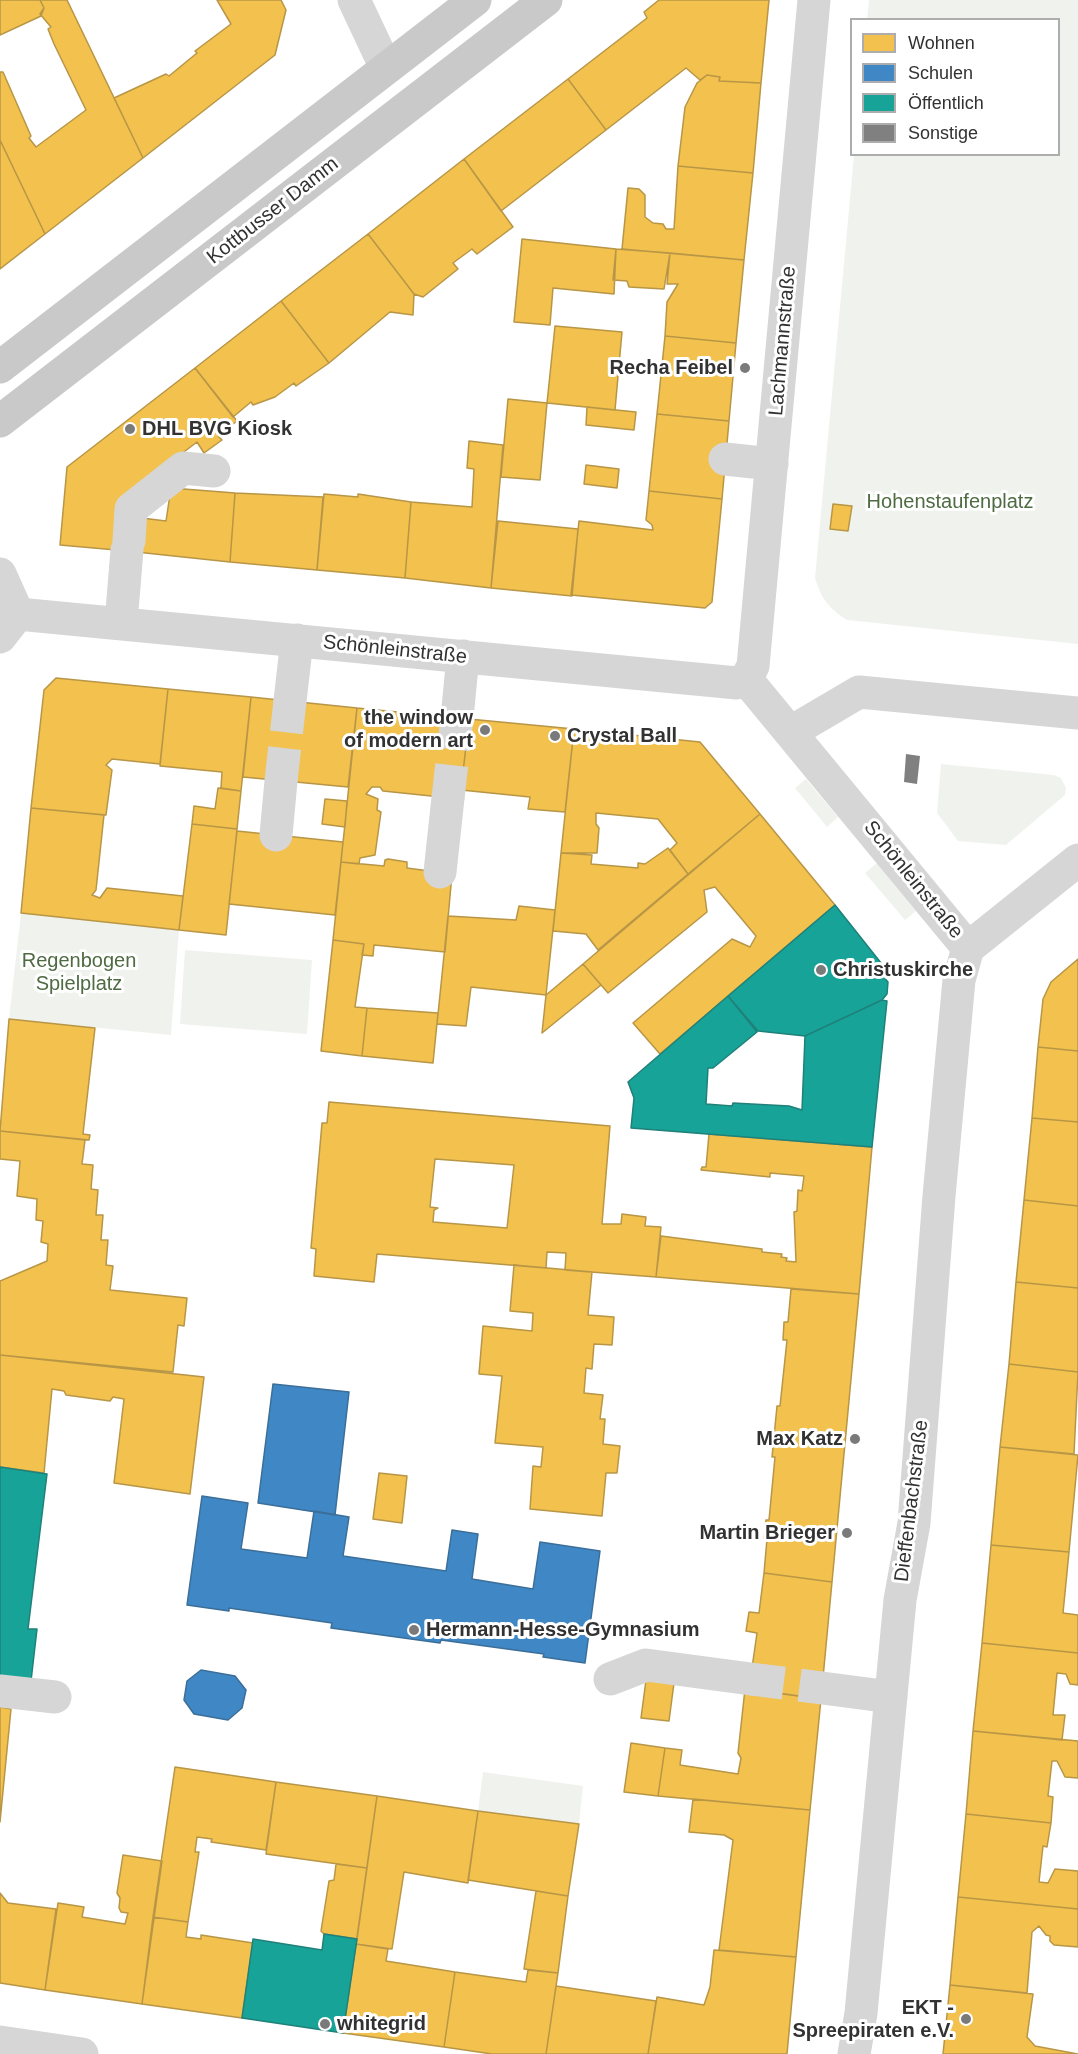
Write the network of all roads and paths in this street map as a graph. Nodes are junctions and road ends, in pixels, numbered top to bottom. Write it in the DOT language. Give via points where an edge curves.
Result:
graph roads {
  1 [pos="354,0"];
  2 [pos="475,0"];
  3 [pos="546,0"];
  4 [pos="813,0"];
  5 [pos="386,69"];
  6 [pos="0,367"];
  7 [pos="0,421"];
  8 [pos="725,459"];
  9 [pos="772,464"];
  10 [pos="214,471"];
  11 [pos="0,574"];
  12 [pos="122,623"];
  13 [pos="9,626"];
  14 [pos="297,640"];
  15 [pos="463,656"];
  16 [pos="746,680"];
  17 [pos="290,701"];
  18 [pos="1078,713"];
  19 [pos="457,718"];
  20 [pos="791,732"];
  21 [pos="281,781"];
  22 [pos="448,798"];
  23 [pos="276,835"];
  24 [pos="1078,860"];
  25 [pos="440,872"];
  26 [pos="968,948"];
  27 [pos="610,1679"];
  28 [pos="751,1679"];
  29 [pos="822,1688"];
  30 [pos="0,1691"];
  31 [pos="56,1697"];
  32 [pos="891,1697"];
  33 [pos="0,2042"];
  34 [pos="82,2054"];
  35 [pos="854,2054"];
  1 -- 5 [label="street"];
  2 -- 5 [label="main road"];
  3 -- 7 [label="main road, Kottbusser Damm"];
  4 -- 9 [label="street, Lachmannstraße"];
  5 -- 6 [label="main road"];
  8 -- 9 [label="street"];
  9 -- 16 [label="street, Lachmannstraße" via="753,666"];
  10 -- 12 [label="street" via="183,468 131,509"];
  11 -- 13 [label="street, Schönleinstraße"];
  12 -- 13 [label="street, Schönleinstraße"];
  12 -- 14 [label="street, Schönleinstraße"];
  14 -- 15 [label="street, Schönleinstraße"];
  14 -- 17 [label="street"];
  15 -- 16 [label="street, Schönleinstraße" via="737,683"];
  15 -- 19 [label="street"];
  16 -- 20 [label="street, Schönleinstraße"];
  18 -- 20 [label="street" via="859,692"];
  20 -- 26 [label="street, Schönleinstraße"];
  21 -- 23 [label="street"];
  22 -- 25 [label="street"];
  24 -- 26 [label="street, Schönleinstraße"];
  26 -- 32 [label="street, Dieffenbachstraße" via="958,988 914,1523 900,1600"];
  27 -- 28 [label="street" via="645,1665"];
  29 -- 32 [label="street"];
  30 -- 31 [label="street"];
  32 -- 35 [label="street, Dieffenbachstraße"];
  33 -- 34 [label="street"];
}
